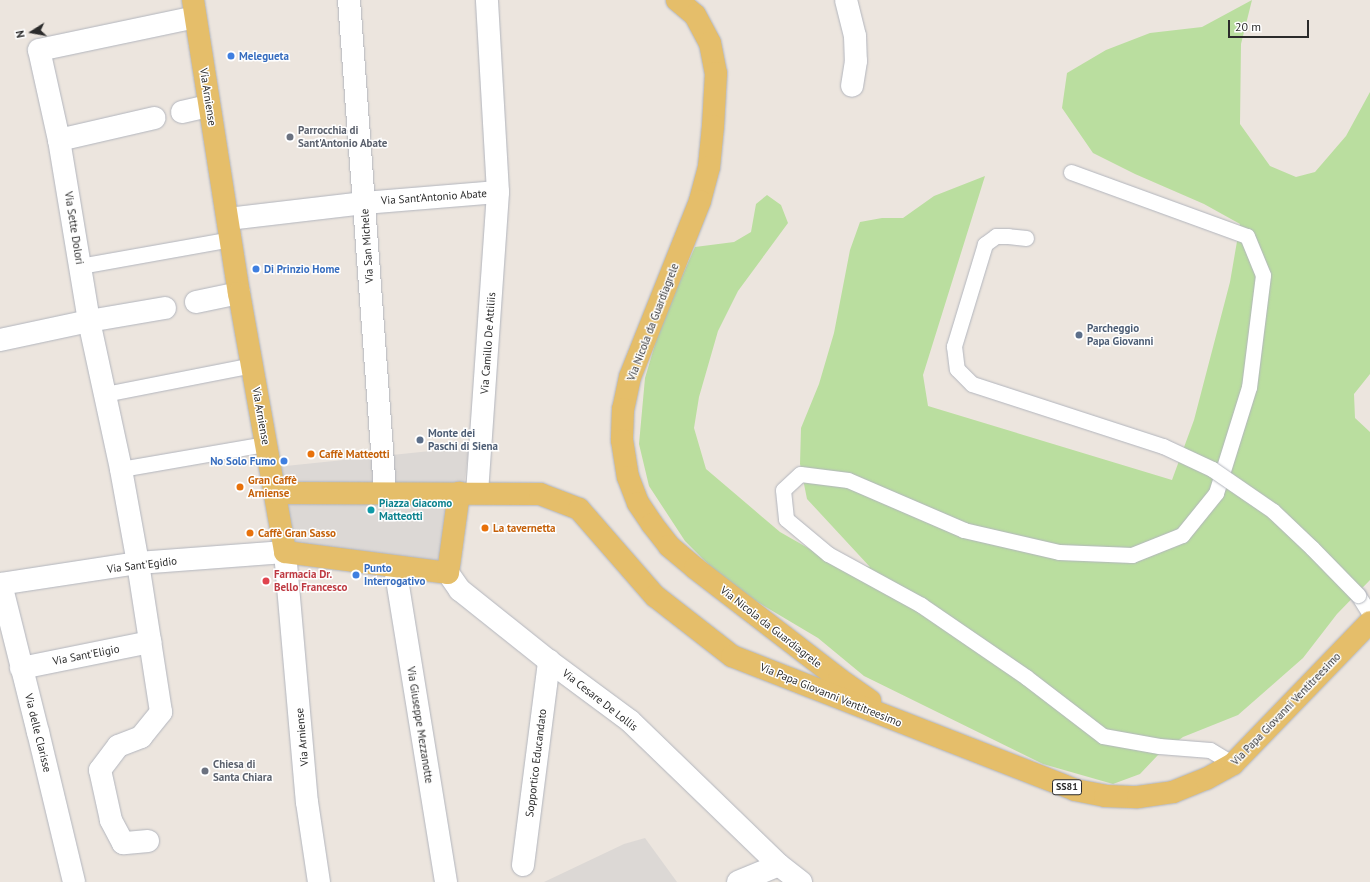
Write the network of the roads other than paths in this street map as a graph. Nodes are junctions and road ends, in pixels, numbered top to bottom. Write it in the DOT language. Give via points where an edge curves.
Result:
graph roads {
  1 [pos="349,0"];
  2 [pos="486,0"];
  3 [pos="677,0"];
  4 [pos="846,0"];
  5 [pos="194,9"];
  6 [pos="852,86"];
  7 [pos="209,106"];
  8 [pos="182,112"];
  9 [pos="154,118"];
  10 [pos="59,140"];
  11 [pos="1070,172"];
  12 [pos="498,192"];
  13 [pos="364,203"];
  14 [pos="229,229"];
  15 [pos="1026,238"];
  16 [pos="80,266"];
  17 [pos="239,293"];
  18 [pos="196,302"];
  19 [pos="165,308"];
  20 [pos="89,321"];
  21 [pos="0,340"];
  22 [pos="253,365"];
  23 [pos="105,394"];
  24 [pos="266,444"];
  25 [pos="121,469"];
  26 [pos="385,492"];
  27 [pos="275,493"];
  28 [pos="468,493"];
  29 [pos="285,552"];
  30 [pos="138,563"];
  31 [pos="395,567"];
  32 [pos="448,573"];
  33 [pos="0,584"];
  34 [pos="1370,614"];
  35 [pos="1370,622"];
  36 [pos="1362,637"];
  37 [pos="150,642"];
  38 [pos="549,661"];
  39 [pos="22,668"];
  40 [pos="904,724"];
  41 [pos="1233,764"];
  42 [pos="148,842"];
  43 [pos="523,865"];
  44 [pos="779,865"];
  45 [pos="74,882"];
  46 [pos="318,882"];
  47 [pos="446,882"];
  48 [pos="738,882"];
  49 [pos="800,882"];
  1 -- 13 [label="street, Via San Michele"];
  2 -- 12 [label="street, Via Camillo De Attiliis"];
  3 -- 40 [label="main road, Via Nicola da Guardiagrele" via="695,14 710,43 716,73 712,140 709,167 700,201 630,377 623,409 622,440 628,477 638,502 669,546 839,679"];
  4 -- 6 [label="street" via="855,36 856,61"];
  5 -- 7 [label="main road, Via Arniense"];
  5 -- 10 [label="street, Via Sette Dolori" via="39,50"];
  7 -- 8 [label="street"];
  7 -- 14 [label="main road, Via Arniense"];
  9 -- 10 [label="street"];
  10 -- 16 [label="street, Via Sette Dolori"];
  11 -- 41 [label="lane" via="1247,236 1263,275 1249,387 1216,493 1182,535 1132,556 1059,552 964,530 848,480 800,474 784,490 786,519 828,554 921,605 1026,677 1103,736 1159,746 1210,750"];
  12 -- 13 [label="street, Via Sant'Antonio Abate"];
  12 -- 28 [label="street, Via Camillo De Attiliis"];
  13 -- 14 [label="street, Via Sant'Antonio Abate"];
  13 -- 26 [label="street, Via San Michele"];
  14 -- 16 [label="lane"];
  14 -- 17 [label="main road, Via Arniense"];
  15 -- 34 [label="lane, bridge" via="996,236 985,244 954,346 957,369 972,384 1163,446 1212,469 1273,511 1358,595"];
  16 -- 20 [label="street, Via Sette Dolori"];
  17 -- 18 [label="street"];
  17 -- 22 [label="main road, Via Arniense"];
  19 -- 20 [label="street"];
  20 -- 21 [label="street"];
  20 -- 23 [label="street, Via Sette Dolori"];
  22 -- 23 [label="lane"];
  22 -- 24 [label="main road, Via Arniense"];
  23 -- 25 [label="street, Via Sette Dolori"];
  24 -- 25 [label="lane"];
  24 -- 27 [label="main road, Via Arniense"];
  25 -- 30 [label="street, Via Sette Dolori"];
  26 -- 27 [label="main road, Via Papa Giovanni Ventitreesimo"];
  26 -- 28 [label="main road, Via Papa Giovanni Ventitreesimo"];
  27 -- 29 [label="main road, Via Arniense"];
  28 -- 32 [label="main road"];
  28 -- 40 [label="main road, Via Papa Giovanni Ventitreesimo" via="540,494 579,509 655,596 732,656"];
  29 -- 30 [label="street, Via Sant'Egidio"];
  29 -- 31 [label="main road"];
  29 -- 46 [label="street, Via Arniense"];
  30 -- 33 [label="street, Via Sant'Egidio"];
  30 -- 37 [label="street"];
  31 -- 32 [label="main road"];
  31 -- 47 [label="street, Via Giuseppe Mezzanotte"];
  32 -- 38 [label="street, Via Cesare De Lollis" via="460,590"];
  33 -- 39 [label="street, Via delle Clarisse"];
  35 -- 36 [label="main road, Via Papa Giovanni Ventitreesimo / SS81"];
  36 -- 41 [label="main road, Via Papa Giovanni Ventitreesimo / SS81"];
  37 -- 39 [label="street, Via Sant'Eligio"];
  37 -- 42 [label="street" via="161,712 142,737 118,746 100,770 111,820 123,843"];
  38 -- 43 [label="street, Sopportico Educandato"];
  38 -- 44 [label="street, Via Cesare De Lollis" via="630,721"];
  39 -- 45 [label="street, Via delle Clarisse"];
  40 -- 41 [label="main road, Via Papa Giovanni Ventitreesimo / SS81" via="1075,790 1105,796 1138,797 1173,792 1206,779"];
  44 -- 48 [label="street"];
  44 -- 49 [label="street, Via Cesare De Lollis"];
}
